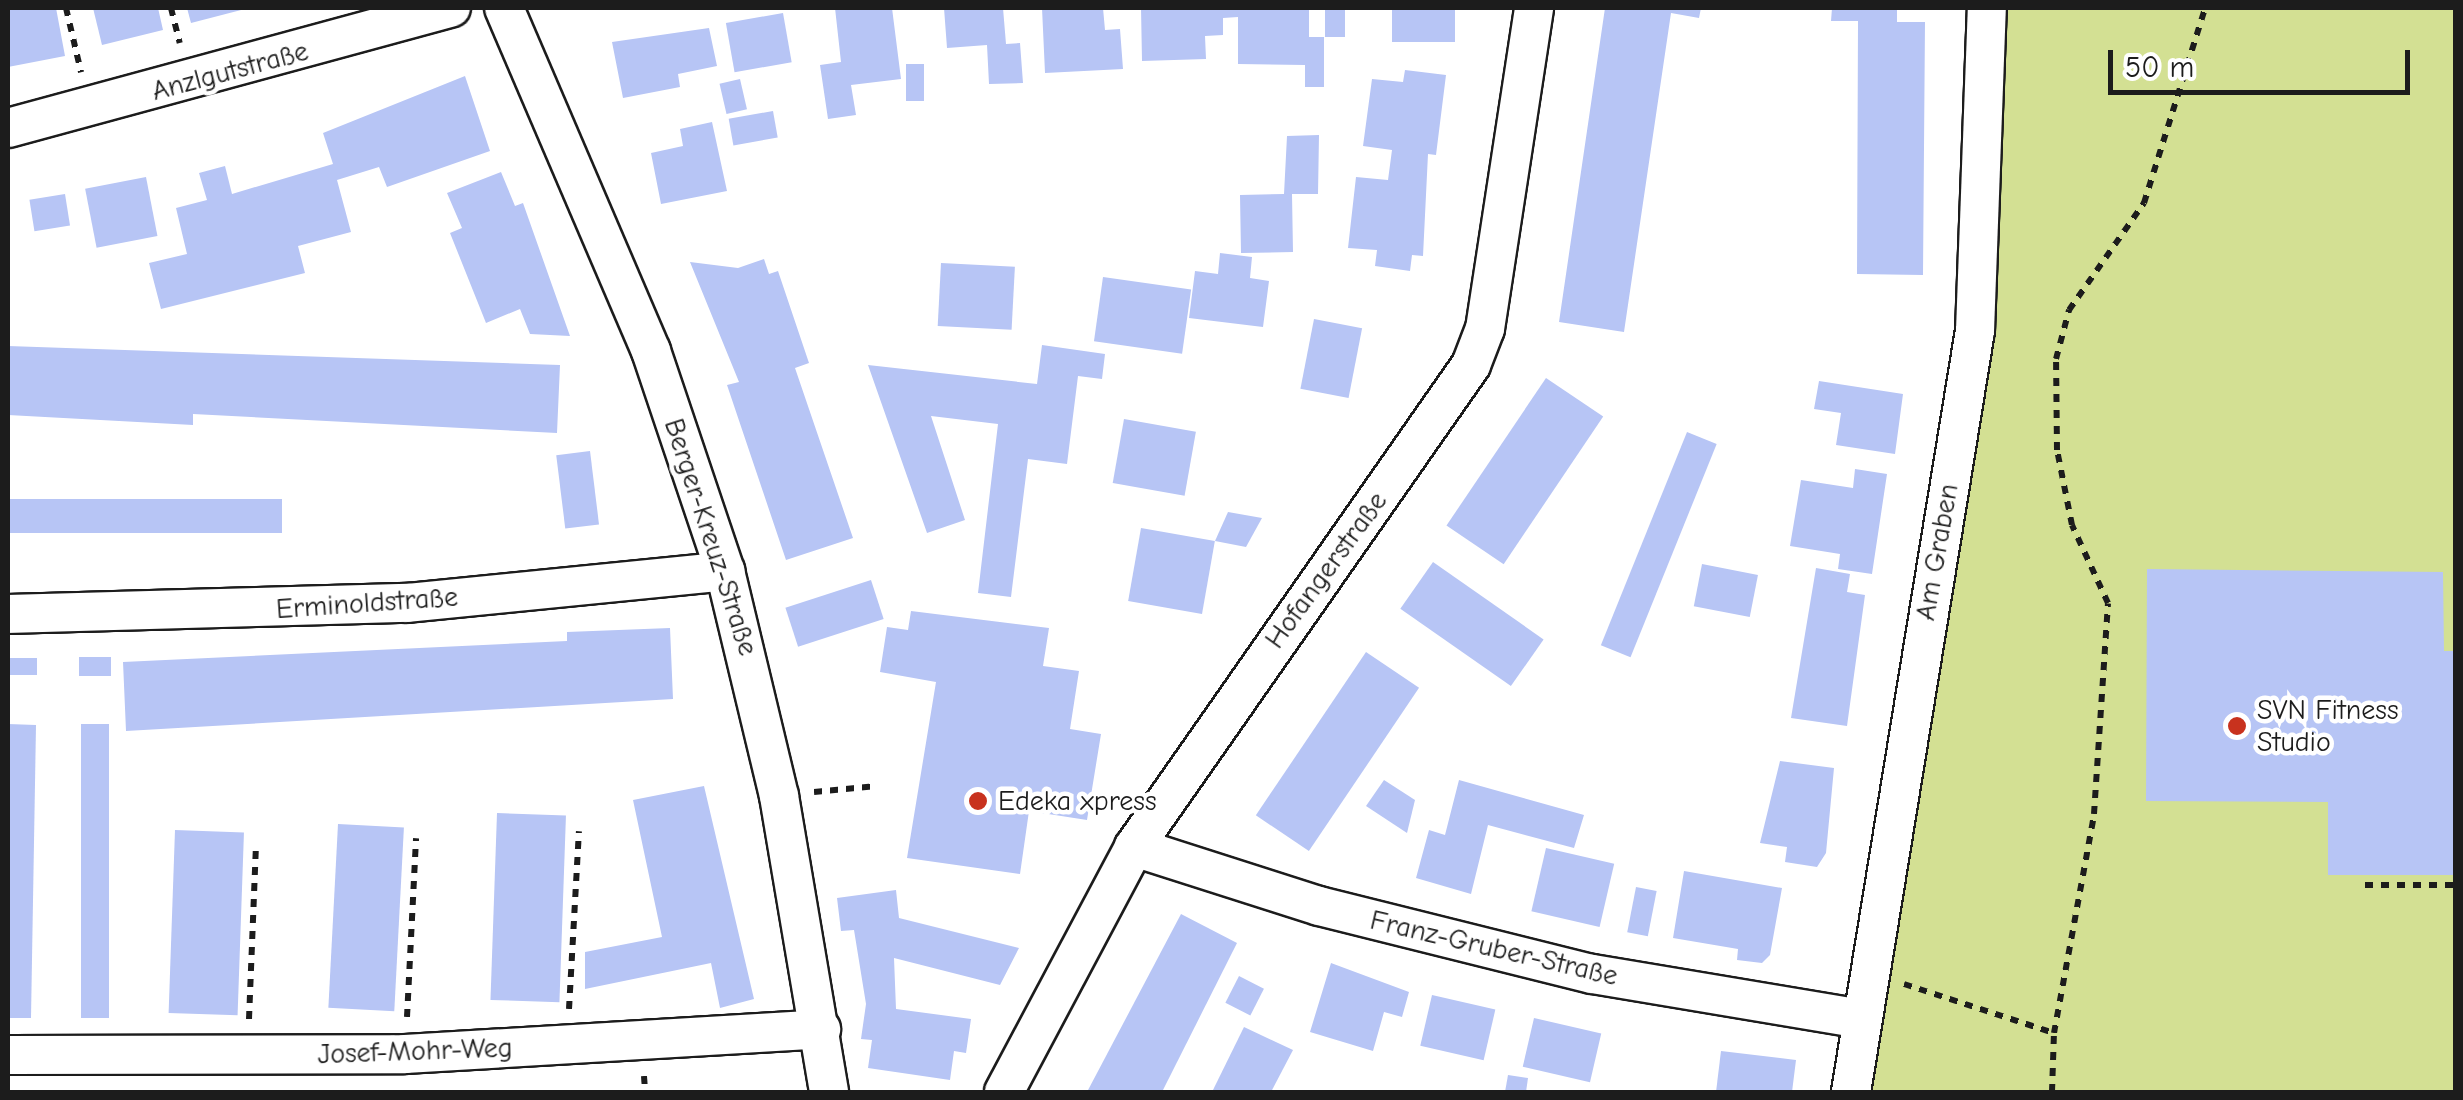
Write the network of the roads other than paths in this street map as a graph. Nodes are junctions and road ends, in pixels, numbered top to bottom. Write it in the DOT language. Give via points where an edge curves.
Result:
graph roads {
  1 [pos="450,8"];
  2 [pos="504,8"];
  3 [pos="1534,8"];
  4 [pos="1986,8"];
  5 [pos="8,128"];
  6 [pos="725,571"];
  7 [pos="8,614"];
  8 [pos="1134,847"];
  9 [pos="1862,1020"];
  10 [pos="821,1029"];
  11 [pos="8,1055"];
  12 [pos="829,1092"];
  13 [pos="1004,1092"];
  14 [pos="1851,1092"];
  1 -- 5 [label="street, Anzlgutstraße"];
  2 -- 6 [label="street, Berger-Kreuz-Straße" via="637,316"];
  3 -- 8 [label="street, Hofangerstraße" via="1485,330 1471,366"];
  4 -- 9 [label="street, Am Graben" via="1975,331"];
  6 -- 7 [label="street, Erminoldstraße" via="407,603"];
  6 -- 10 [label="street, Berger-Kreuz-Straße" via="754,672"];
  8 -- 9 [label="street, Franz-Gruber-Straße" via="1319,906 1592,974"];
  8 -- 13 [label="street, Hofangerstraße"];
  9 -- 14 [label="street, Am Graben"];
  10 -- 11 [label="street, Josef-Mohr-Weg" via="405,1054"];
  10 -- 12 [label="street, Berger-Kreuz-Straße"];
}
